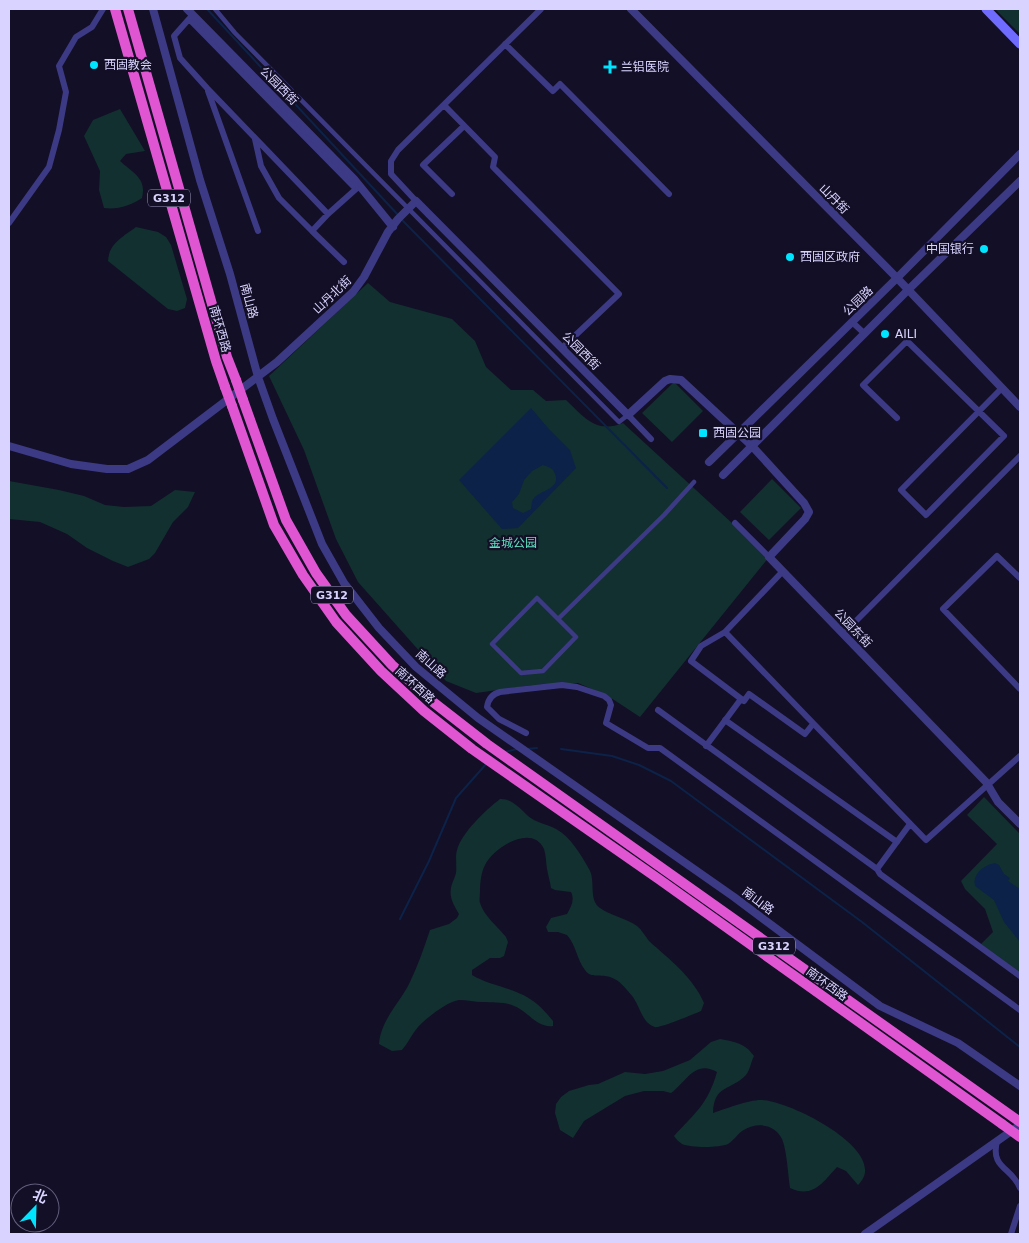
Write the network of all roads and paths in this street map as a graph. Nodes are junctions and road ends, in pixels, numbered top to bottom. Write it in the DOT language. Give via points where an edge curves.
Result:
graph roads {
  1 [pos="103,9"];
  2 [pos="115,9"];
  3 [pos="128,9"];
  4 [pos="152,9"];
  5 [pos="187,9"];
  6 [pos="215,9"];
  7 [pos="541,9"];
  8 [pos="631,9"];
  9 [pos="986,9"];
  10 [pos="505,44"];
  11 [pos="1020,44"];
  12 [pos="207,88"];
  13 [pos="444,105"];
  14 [pos="464,126"];
  15 [pos="255,138"];
  16 [pos="1020,154"];
  17 [pos="1020,181"];
  18 [pos="358,188"];
  19 [pos="452,194"];
  20 [pos="669,194"];
  21 [pos="416,201"];
  22 [pos="408,210"];
  23 [pos="328,214"];
  24 [pos="9,223"];
  25 [pos="392,227"];
  26 [pos="258,231"];
  27 [pos="312,231"];
  28 [pos="344,262"];
  29 [pos="897,278"];
  30 [pos="908,290"];
  31 [pos="852,322"];
  32 [pos="865,334"];
  33 [pos="562,348"];
  34 [pos="258,376"];
  35 [pos="1002,388"];
  36 [pos="1020,407"];
  37 [pos="979,412"];
  38 [pos="628,414"];
  39 [pos="897,418"];
  40 [pos="739,433"];
  41 [pos="651,440"];
  42 [pos="9,446"];
  43 [pos="752,446"];
  44 [pos="1020,456"];
  45 [pos="709,462"];
  46 [pos="723,475"];
  47 [pos="694,482"];
  48 [pos="735,523"];
  49 [pos="769,557"];
  50 [pos="783,571"];
  51 [pos="1020,578"];
  52 [pos="558,619"];
  53 [pos="725,632"];
  54 [pos="843,634"];
  55 [pos="1020,689"];
  56 [pos="741,698"];
  57 [pos="658,710"];
  58 [pos="499,719"];
  59 [pos="726,720"];
  60 [pos="814,724"];
  61 [pos="492,728"];
  62 [pos="526,733"];
  63 [pos="706,746"];
  64 [pos="1020,756"];
  65 [pos="988,785"];
  66 [pos="910,824"];
  67 [pos="1020,824"];
  68 [pos="897,842"];
  69 [pos="877,869"];
  70 [pos="1020,976"];
  71 [pos="1020,1010"];
  72 [pos="1020,1086"];
  73 [pos="1018,1121"];
  74 [pos="1020,1137"];
  75 [pos="997,1141"];
  76 [pos="1020,1188"];
  77 [pos="1020,1206"];
  78 [pos="865,1234"];
  79 [pos="1011,1234"];
  1 -- 24 [label="street" via="92,27 76,37 59,66 66,92 49,167"];
  2 -- 74 [label="highway, 南环西路 / G312, bridge" via="216,361 274,525 336,622 381,671 472,749"];
  3 -- 73 [label="highway, 南环西路 / G312, bridge" via="227,357 286,520 316,573 346,615 392,665 487,744"];
  4 -- 34 [label="street, 南山路"];
  5 -- 18 [label="street, 公园西街"];
  6 -- 22 [label="street"];
  7 -- 10 [label="street"];
  8 -- 29 [label="street, 山丹街"];
  9 -- 11 [label="main road"];
  10 -- 13 [label="street"];
  10 -- 20 [label="street" via="553,91 560,84"];
  12 -- 15 [label="street"];
  12 -- 18 [label="street" via="180,58 174,36 189,19"];
  12 -- 26 [label="street"];
  13 -- 14 [label="street"];
  13 -- 21 [label="street" via="398,150 392,161 391,174"];
  14 -- 19 [label="street" via="423,165"];
  14 -- 33 [label="street" via="495,157 493,167 619,294"];
  15 -- 23 [label="street"];
  15 -- 27 [label="street" via="261,166 279,198"];
  16 -- 29 [label="street, 公园路"];
  17 -- 30 [label="street"];
  18 -- 23 [label="street"];
  18 -- 25 [label="street, 公园西街"];
  21 -- 22 [label="street, 山丹北街"];
  21 -- 33 [label="street, 公园西街"];
  22 -- 25 [label="street, 山丹北街"];
  22 -- 38 [label="street" via="620,422"];
  23 -- 27 [label="street"];
  25 -- 34 [label="street, 山丹北街" via="353,292"];
  27 -- 28 [label="street"];
  29 -- 30 [label="street, 山丹街"];
  29 -- 31 [label="street, 公园路"];
  30 -- 32 [label="street"];
  30 -- 35 [label="street, 山丹街"];
  31 -- 32 [label="street"];
  31 -- 40 [label="street, 公园路"];
  32 -- 43 [label="street"];
  33 -- 38 [label="street, 公园西街"];
  34 -- 42 [label="street, 山丹北街" via="148,460 128,469 71,464"];
  34 -- 61 [label="street, 南山路" via="322,544 344,583 379,628 416,667"];
  35 -- 36 [label="street, 山丹街"];
  35 -- 37 [label="street"];
  37 -- 37 [label="street" via="901,490 926,515 1004,436"];
  37 -- 39 [label="street" via="907,341 863,385"];
  38 -- 40 [label="street" via="658,386 670,379 681,380"];
  38 -- 41 [label="street"];
  40 -- 43 [label="street"];
  40 -- 45 [label="street, 公园路"];
  43 -- 46 [label="street"];
  43 -- 49 [label="street" via="809,512"];
  44 -- 54 [label="street"];
  47 -- 52 [label="street" via="664,516"];
  48 -- 49 [label="street"];
  49 -- 50 [label="street, 公园东街"];
  50 -- 53 [label="street"];
  50 -- 54 [label="street, 公园东街"];
  51 -- 55 [label="street" via="997,556 943,609"];
  52 -- 52 [label="street" via="537,598 492,644 521,672 543,671 576,637"];
  53 -- 56 [label="street" via="701,646 691,661"];
  53 -- 60 [label="street"];
  54 -- 65 [label="street, 公园东街"];
  56 -- 59 [label="street"];
  56 -- 60 [label="street" via="744,701 749,694 805,734"];
  57 -- 63 [label="street"];
  58 -- 61 [label="street"];
  58 -- 62 [label="street"];
  58 -- 71 [label="street" via="487,708 491,697 500,692 562,685 577,686 604,696 611,705 606,723 648,748 660,748"];
  59 -- 63 [label="street"];
  59 -- 68 [label="street"];
  60 -- 66 [label="street"];
  61 -- 72 [label="street, 南山路" via="734,897 880,1006 958,1044"];
  63 -- 69 [label="street"];
  64 -- 65 [label="street"];
  65 -- 66 [label="street" via="926,840"];
  65 -- 67 [label="street, 公园东街" via="998,802"];
  66 -- 68 [label="street"];
  68 -- 69 [label="street"];
  69 -- 70 [label="street"];
  73 -- 75 [label="street"];
  75 -- 76 [label="street" via="998,1163 1012,1174"];
  75 -- 78 [label="street"];
  77 -- 79 [label="street"];
}
